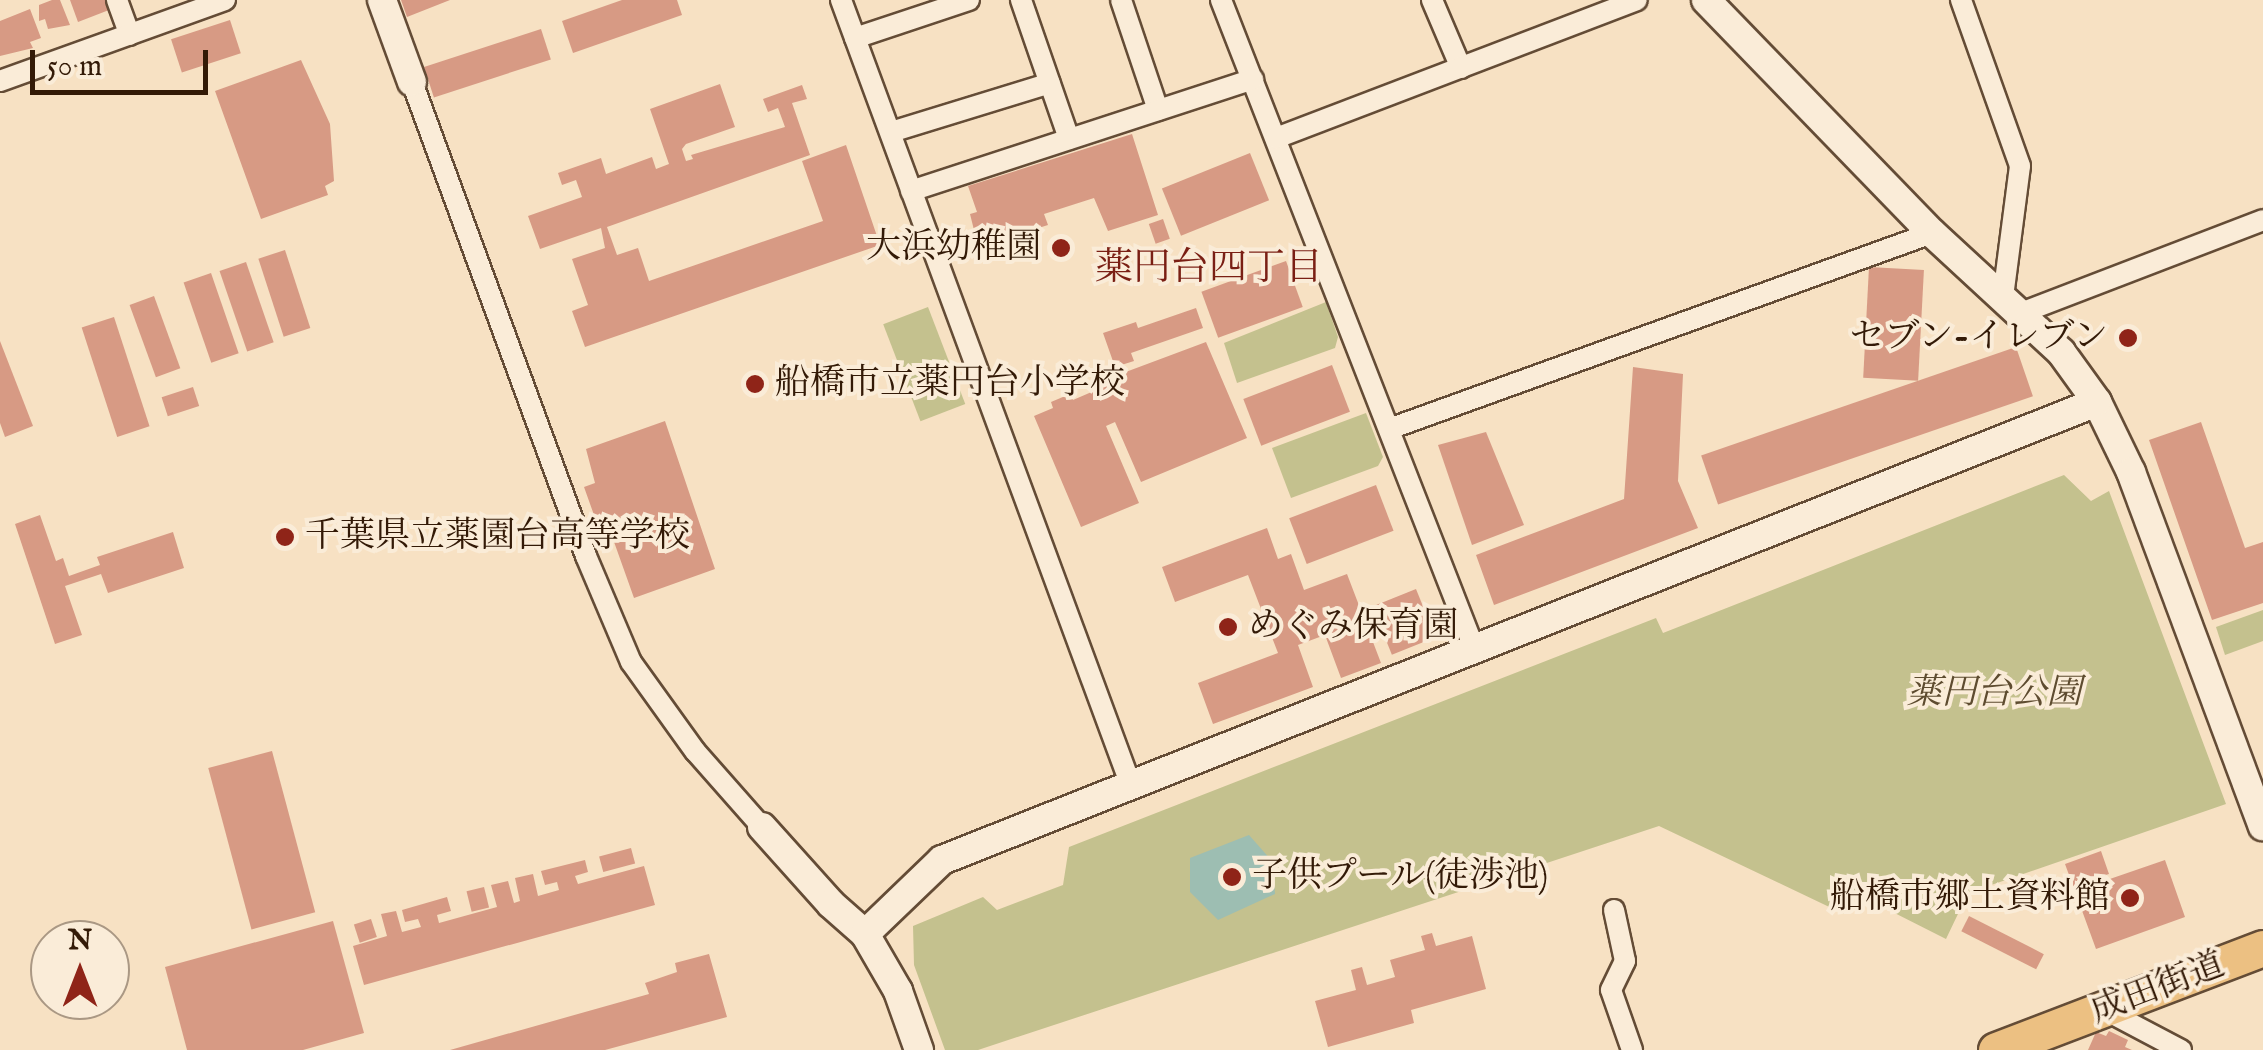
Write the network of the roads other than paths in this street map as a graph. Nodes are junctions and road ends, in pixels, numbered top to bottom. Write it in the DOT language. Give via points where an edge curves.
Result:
graph roads {
  1 [pos="118,0"];
  2 [pos="225,0"];
  3 [pos="382,0"];
  4 [pos="842,0"];
  5 [pos="968,0"];
  6 [pos="1022,0"];
  7 [pos="1121,0"];
  8 [pos="1222,0"];
  9 [pos="1432,0"];
  10 [pos="1637,0"];
  11 [pos="1706,0"];
  12 [pos="1960,0"];
  13 [pos="130,34"];
  14 [pos="856,38"];
  15 [pos="1461,68"];
  16 [pos="1253,79"];
  17 [pos="0,81"];
  18 [pos="412,82"];
  19 [pos="1050,83"];
  20 [pos="1158,110"];
  21 [pos="891,132"];
  22 [pos="1276,138"];
  23 [pos="1069,139"];
  24 [pos="912,191"];
  25 [pos="2263,220"];
  26 [pos="1932,233"];
  27 [pos="2012,305"];
  28 [pos="2096,402"];
  29 [pos="1389,429"];
  30 [pos="1474,648"];
  31 [pos="1130,783"];
  32 [pos="2263,826"];
  33 [pos="762,827"];
  34 [pos="1614,910"];
  35 [pos="866,934"];
  36 [pos="2263,948"];
  37 [pos="2105,1010"];
  38 [pos="919,1050"];
  39 [pos="1632,1050"];
  40 [pos="1996,1050"];
  41 [pos="2180,1050"];
  1 -- 13 [label="street"];
  2 -- 13 [label="street"];
  3 -- 18 [label="street"];
  4 -- 14 [label="street"];
  5 -- 14 [label="street"];
  6 -- 19 [label="street"];
  7 -- 20 [label="street"];
  8 -- 16 [label="street"];
  9 -- 15 [label="street"];
  10 -- 15 [label="street"];
  11 -- 26 [label="street"];
  12 -- 27 [label="street" via="2020,166"];
  13 -- 17 [label="street"];
  14 -- 21 [label="street"];
  15 -- 22 [label="street"];
  16 -- 20 [label="street"];
  16 -- 22 [label="street"];
  18 -- 33 [label="street" via="631,662 695,751"];
  19 -- 21 [label="street"];
  19 -- 23 [label="street"];
  20 -- 23 [label="street"];
  21 -- 24 [label="street"];
  22 -- 29 [label="street"];
  23 -- 24 [label="street"];
  24 -- 31 [label="street"];
  25 -- 27 [label="street"];
  26 -- 27 [label="street"];
  26 -- 29 [label="street"];
  27 -- 28 [label="street" via="2061,352"];
  28 -- 30 [label="street"];
  28 -- 32 [label="street" via="2131,472"];
  29 -- 30 [label="street"];
  30 -- 31 [label="street"];
  31 -- 35 [label="street" via="942,860"];
  33 -- 35 [label="street"];
  34 -- 39 [label="street" via="1626,961 1611,990"];
  35 -- 38 [label="street" via="898,991"];
  36 -- 37 [label="highway, 成田街道"];
  37 -- 40 [label="highway, 成田街道"];
  37 -- 41 [label="street"];
}
